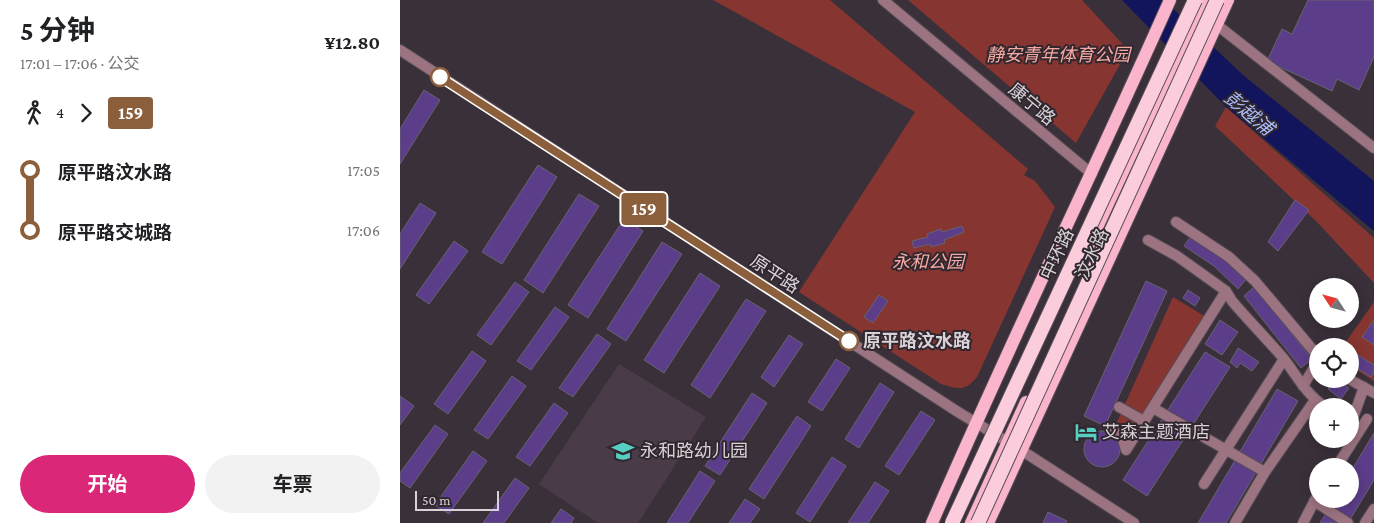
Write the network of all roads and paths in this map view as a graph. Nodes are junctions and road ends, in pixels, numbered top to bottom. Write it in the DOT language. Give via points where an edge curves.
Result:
graph roads {
  1 [pos="883,0"];
  2 [pos="1170,0"];
  3 [pos="1217,0"];
  4 [pos="1228,0"];
  5 [pos="1203,4"];
  6 [pos="1214,31"];
  7 [pos="400,50"];
  8 [pos="1168,84"];
  9 [pos="1374,148"];
  10 [pos="1092,174"];
  11 [pos="1176,222"];
  12 [pos="1118,239"];
  13 [pos="1148,240"];
  14 [pos="1084,277"];
  15 [pos="1226,291"];
  16 [pos="1309,345"];
  17 [pos="1284,359"];
  18 [pos="1309,376"];
  19 [pos="1359,385"];
  20 [pos="1303,386"];
  21 [pos="1364,388"];
  22 [pos="1374,393"];
  23 [pos="1313,398"];
  24 [pos="1359,400"];
  25 [pos="1119,407"];
  26 [pos="1153,408"];
  27 [pos="1309,409"];
  28 [pos="1371,420"];
  29 [pos="1144,421"];
  30 [pos="975,422"];
  31 [pos="1110,428"];
  32 [pos="1003,439"];
  33 [pos="1226,448"];
  34 [pos="1022,450"];
  35 [pos="1342,458"];
  36 [pos="1265,472"];
  37 [pos="1204,484"];
  38 [pos="1311,508"];
  39 [pos="1329,508"];
  40 [pos="1374,509"];
  41 [pos="932,523"];
  42 [pos="952,523"];
  43 [pos="959,523"];
  44 [pos="971,523"];
  45 [pos="978,523"];
  46 [pos="988,523"];
  47 [pos="1134,523"];
  48 [pos="1235,523"];
  49 [pos="1303,523"];
  50 [pos="1348,523"];
  51 [pos="1365,523"];
  1 -- 10 [label="street, 康宁路"];
  2 -- 10 [label="main road, 汶水路"];
  3 -- 45 [label="highway, bridge"];
  4 -- 6 [label="main road, 汶水路"];
  5 -- 8 [label="main road"];
  5 -- 42 [label="highway, 中环路, bridge"];
  6 -- 9 [label="street"];
  6 -- 12 [label="main road, 汶水路"];
  7 -- 30 [label="street, 原平路"];
  8 -- 14 [label="main road, 汶水路"];
  8 -- 32 [label="main road, 汶水路"];
  10 -- 30 [label="main road, 汶水路"];
  11 -- 16 [label="street" via="1229,257 1255,281"];
  12 -- 14 [label="main road"];
  12 -- 34 [label="main road, 汶水路"];
  13 -- 15 [label="street"];
  14 -- 32 [label="main road, 汶水路"];
  15 -- 17 [label="street"];
  15 -- 26 [label="street"];
  17 -- 20 [label="street"];
  17 -- 33 [label="street"];
  18 -- 20 [label="street"];
  19 -- 21 [label="street"];
  20 -- 23 [label="street"];
  21 -- 22 [label="street"];
  21 -- 24 [label="street"];
  25 -- 29 [label="street"];
  26 -- 29 [label="street"];
  26 -- 33 [label="street"];
  27 -- 36 [label="street"];
  28 -- 35 [label="street"];
  29 -- 31 [label="street" via="1126,450 1122,436"];
  30 -- 32 [label="street, 原平路"];
  30 -- 41 [label="main road, 汶水路"];
  32 -- 34 [label="street, 原平路"];
  32 -- 43 [label="main road, 汶水路"];
  32 -- 44 [label="main road, 汶水路"];
  33 -- 36 [label="street"];
  33 -- 37 [label="street"];
  34 -- 46 [label="main road, 汶水路"];
  34 -- 47 [label="street, 原平路"];
  36 -- 48 [label="street"];
  38 -- 49 [label="street"];
  39 -- 50 [label="street"];
  40 -- 51 [label="street"];
}
